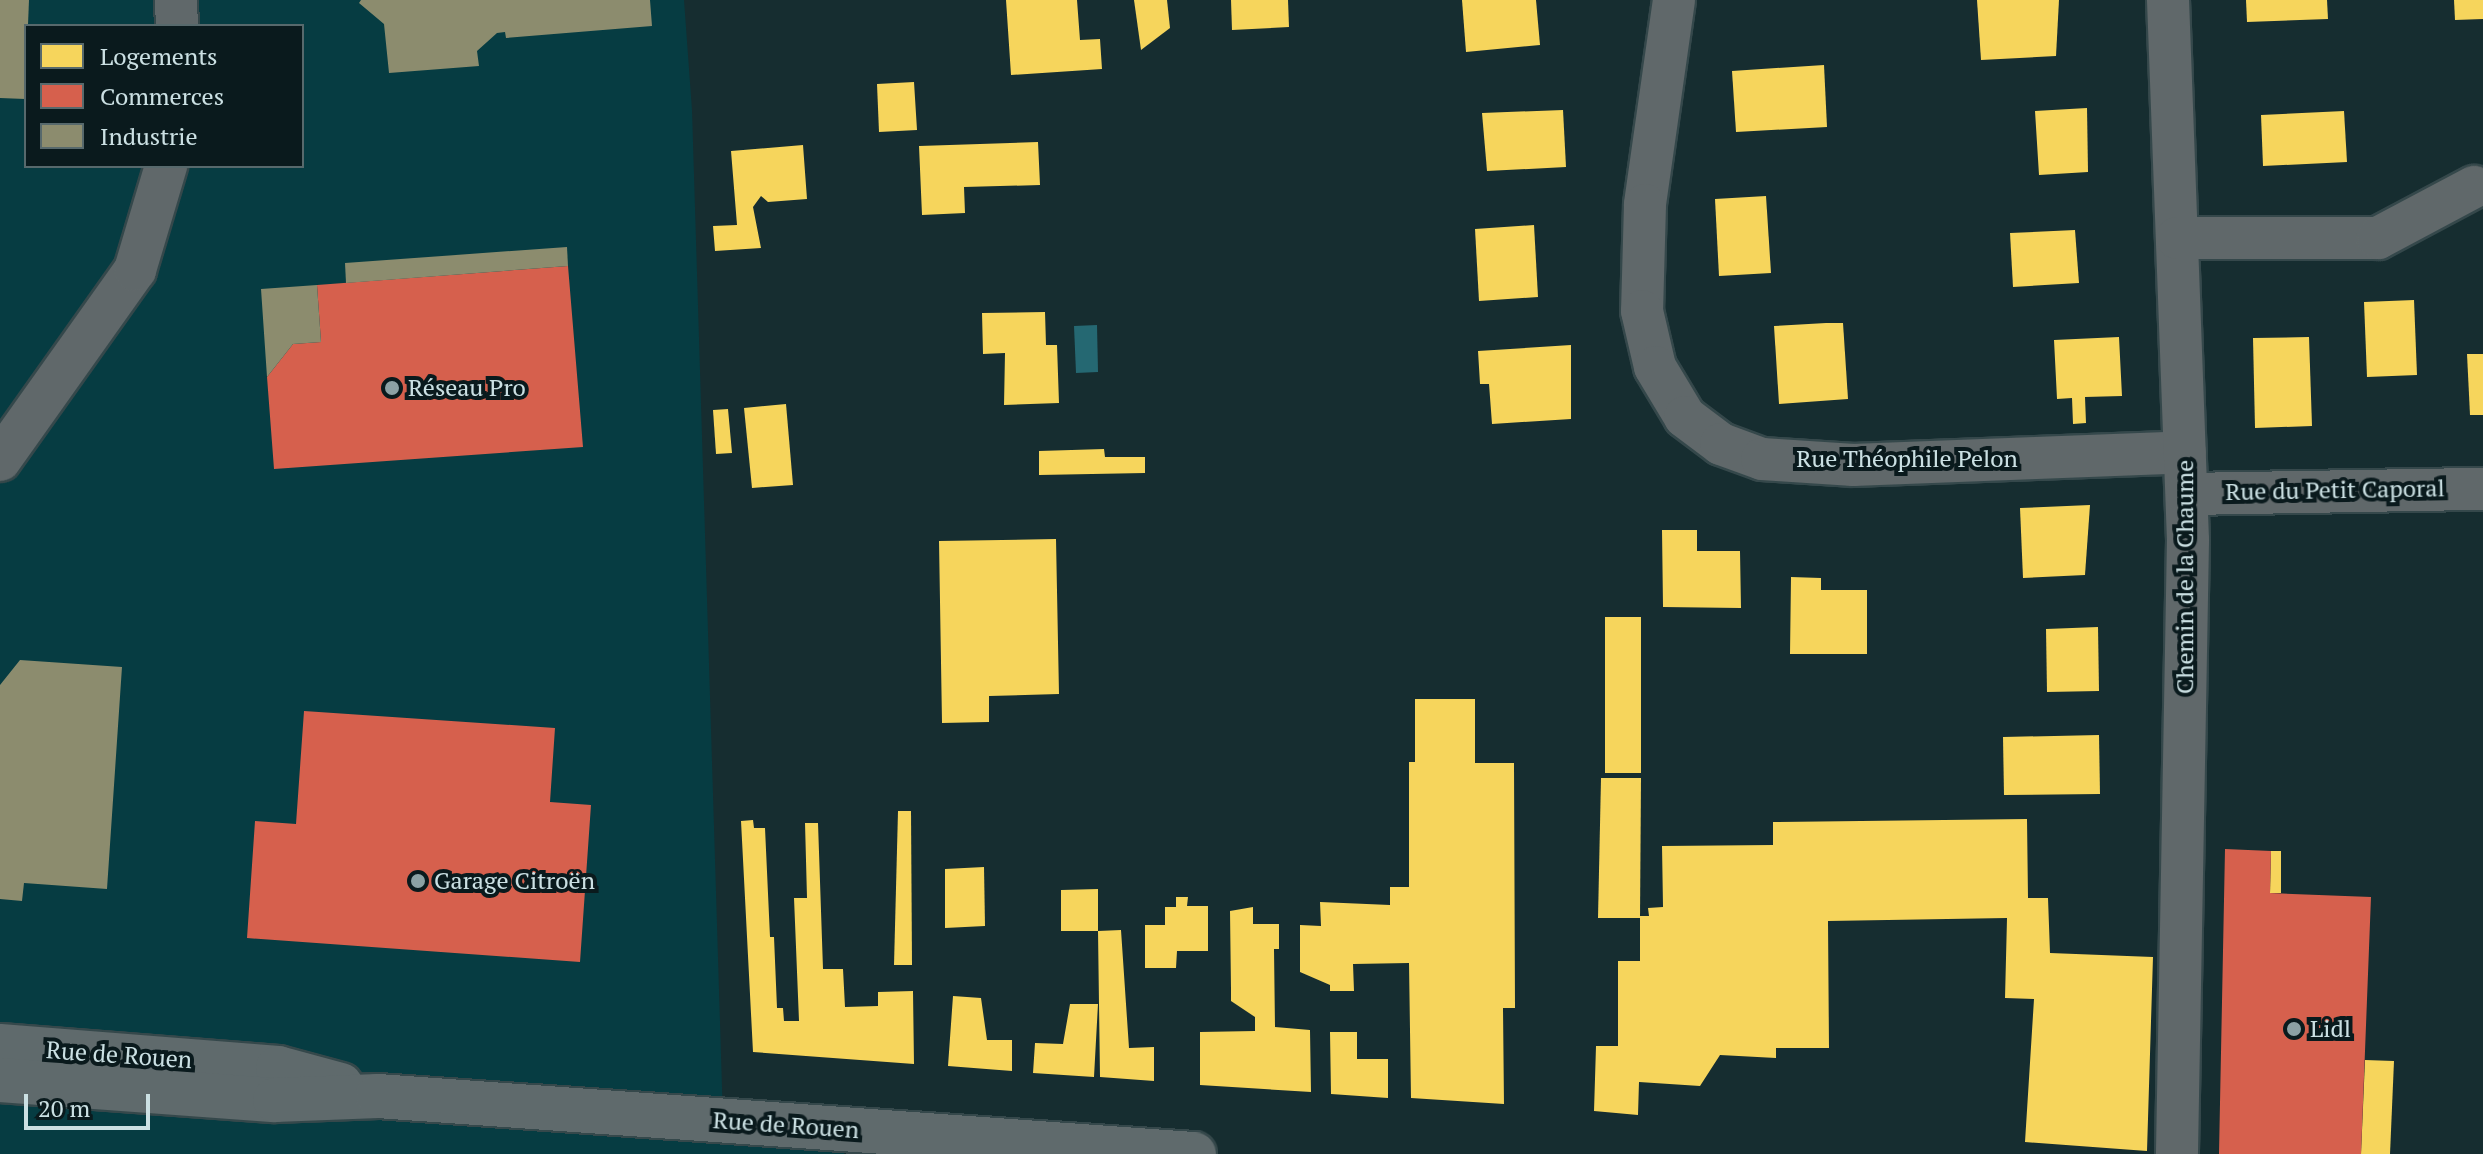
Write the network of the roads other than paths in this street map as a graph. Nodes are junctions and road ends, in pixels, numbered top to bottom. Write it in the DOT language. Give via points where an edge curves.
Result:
graph roads {
  1 [pos="176,0"];
  2 [pos="1674,0"];
  3 [pos="2168,0"];
  4 [pos="177,24"];
  5 [pos="165,168"];
  6 [pos="2474,187"];
  7 [pos="2177,238"];
  8 [pos="2185,452"];
  9 [pos="0,460"];
  10 [pos="2483,489"];
  11 [pos="2187,494"];
  12 [pos="0,1046"];
  13 [pos="0,1080"];
  14 [pos="378,1096"];
  15 [pos="1194,1154"];
  16 [pos="2177,1154"];
  1 -- 4 [label="street"];
  2 -- 8 [label="street, Rue Théophile Pelon" via="1645,205 1642,311 1655,367 1685,417 1721,444 1762,459 1854,465"];
  3 -- 7 [label="street, Chemin de la Chaume"];
  5 -- 9 [label="street" via="135,270"];
  6 -- 7 [label="street" via="2378,238"];
  7 -- 8 [label="street, Chemin de la Chaume"];
  8 -- 11 [label="street, Chemin de la Chaume"];
  10 -- 11 [label="street, Rue du Petit Caporal"];
  11 -- 16 [label="street, Chemin de la Chaume"];
  12 -- 14 [label="main road, Rue de Rouen" via="278,1068"];
  13 -- 14 [label="main road, Rue de Rouen" via="275,1100"];
  14 -- 15 [label="main road, Rue de Rouen"];
}
